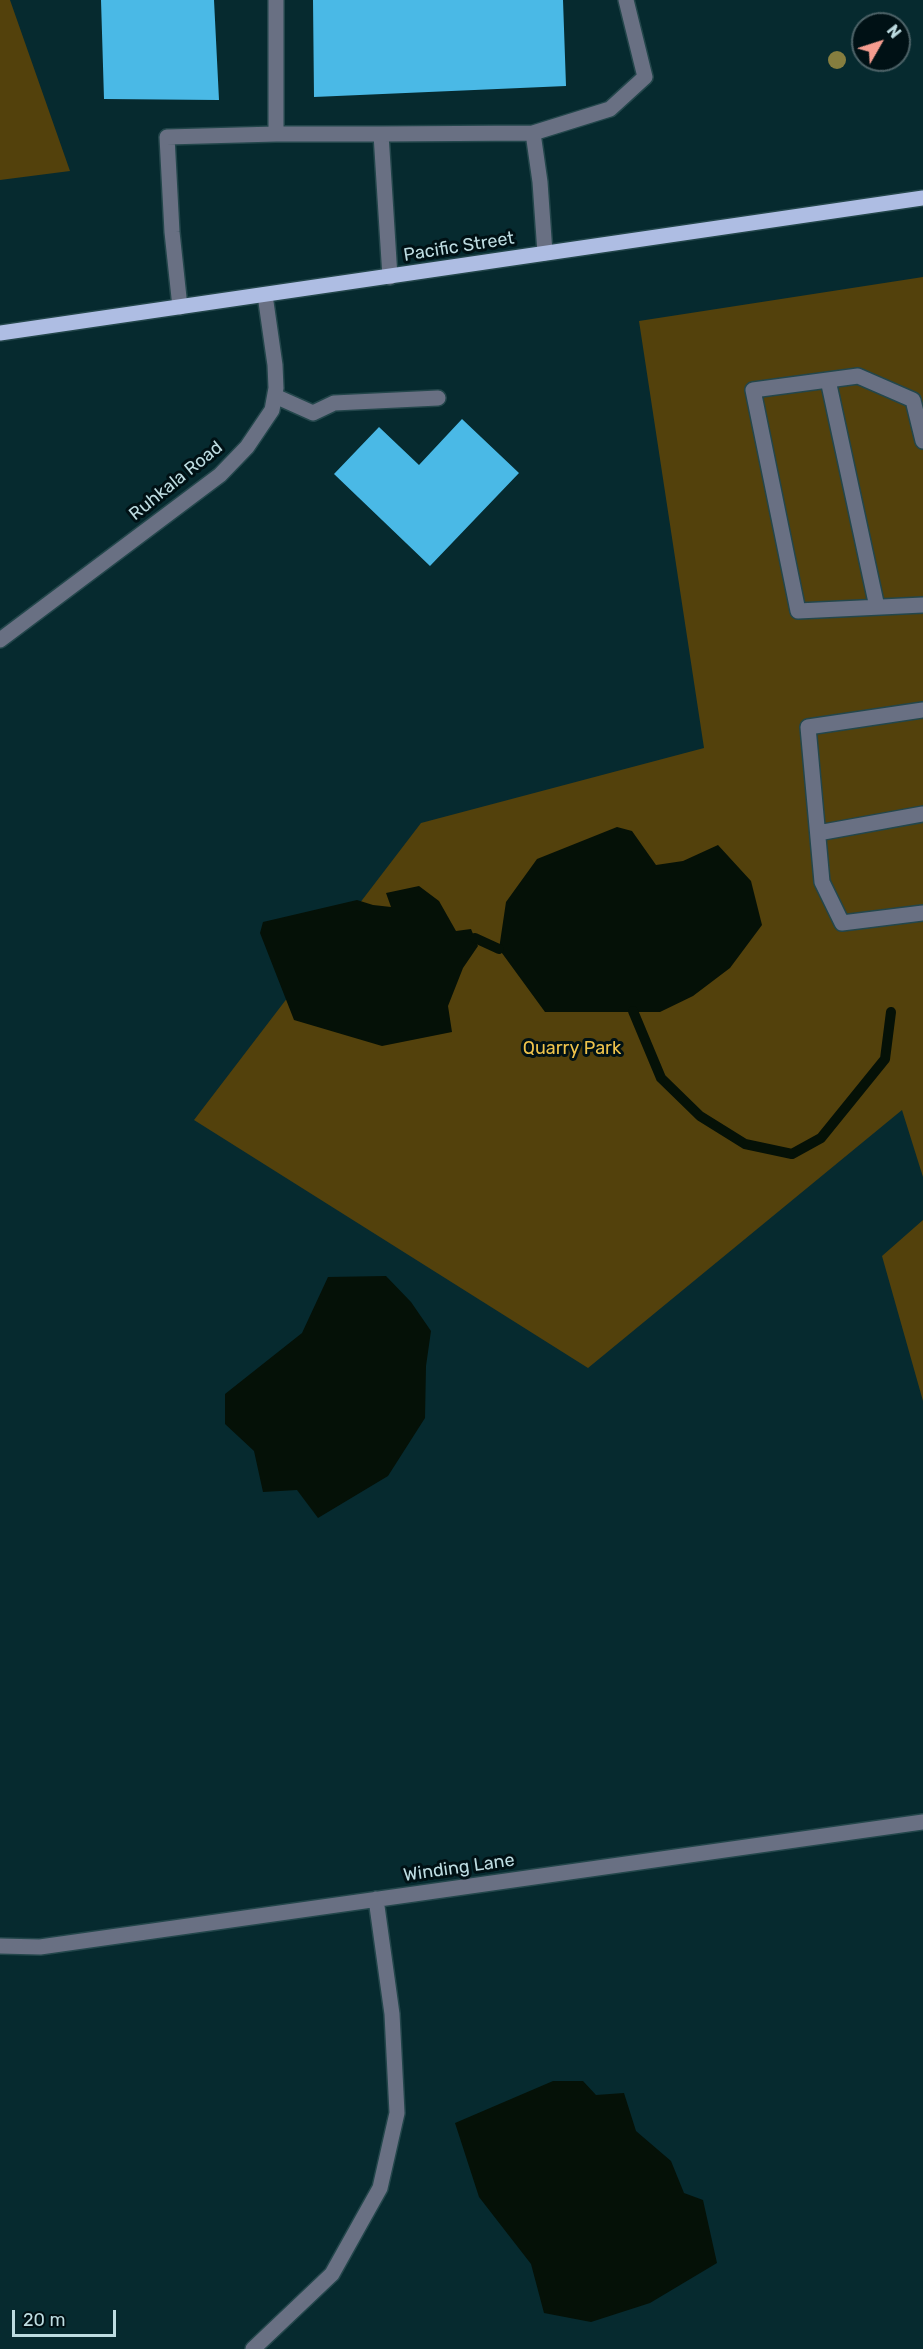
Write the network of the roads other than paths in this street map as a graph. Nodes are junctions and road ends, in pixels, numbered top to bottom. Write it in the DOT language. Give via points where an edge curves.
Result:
graph roads {
  1 [pos="276,0"];
  2 [pos="626,0"];
  3 [pos="533,133"];
  4 [pos="276,134"];
  5 [pos="381,134"];
  6 [pos="923,198"];
  7 [pos="545,253"];
  8 [pos="390,277"];
  9 [pos="265,295"];
  10 [pos="180,307"];
  11 [pos="0,333"];
  12 [pos="828,380"];
  13 [pos="275,396"];
  14 [pos="438,398"];
  15 [pos="923,441"];
  16 [pos="923,605"];
  17 [pos="877,607"];
  18 [pos="0,640"];
  19 [pos="923,710"];
  20 [pos="923,814"];
  21 [pos="818,832"];
  22 [pos="923,913"];
  23 [pos="923,1822"];
  24 [pos="376,1899"];
  25 [pos="0,1946"];
  26 [pos="253,2349"];
  1 -- 4 [label="street"];
  2 -- 3 [label="street" via="645,76 610,109"];
  3 -- 5 [label="street"];
  3 -- 7 [label="street"];
  4 -- 5 [label="street"];
  4 -- 10 [label="street" via="167,137"];
  5 -- 8 [label="street"];
  6 -- 7 [label="main road, Pacific Street"];
  7 -- 8 [label="main road, Pacific Street"];
  8 -- 9 [label="main road, Pacific Street"];
  9 -- 10 [label="main road, Pacific Street"];
  9 -- 13 [label="street, Ruhkala Road" via="275,365"];
  10 -- 11 [label="main road, Pacific Street"];
  12 -- 15 [label="street" via="858,376 913,400"];
  12 -- 17 [label="street"];
  12 -- 17 [label="street" via="753,390 798,611"];
  13 -- 14 [label="street" via="313,413 334,403"];
  13 -- 18 [label="street, Ruhkala Road" via="272,410 247,447 220,475"];
  16 -- 17 [label="street"];
  19 -- 21 [label="street" via="808,727"];
  20 -- 21 [label="street"];
  21 -- 22 [label="street" via="822,882 842,923"];
  23 -- 24 [label="street, Winding Lane"];
  24 -- 25 [label="street, Winding Lane" via="40,1947"];
  24 -- 26 [label="street" via="392,2014 397,2113 380,2188 332,2274"];
}
